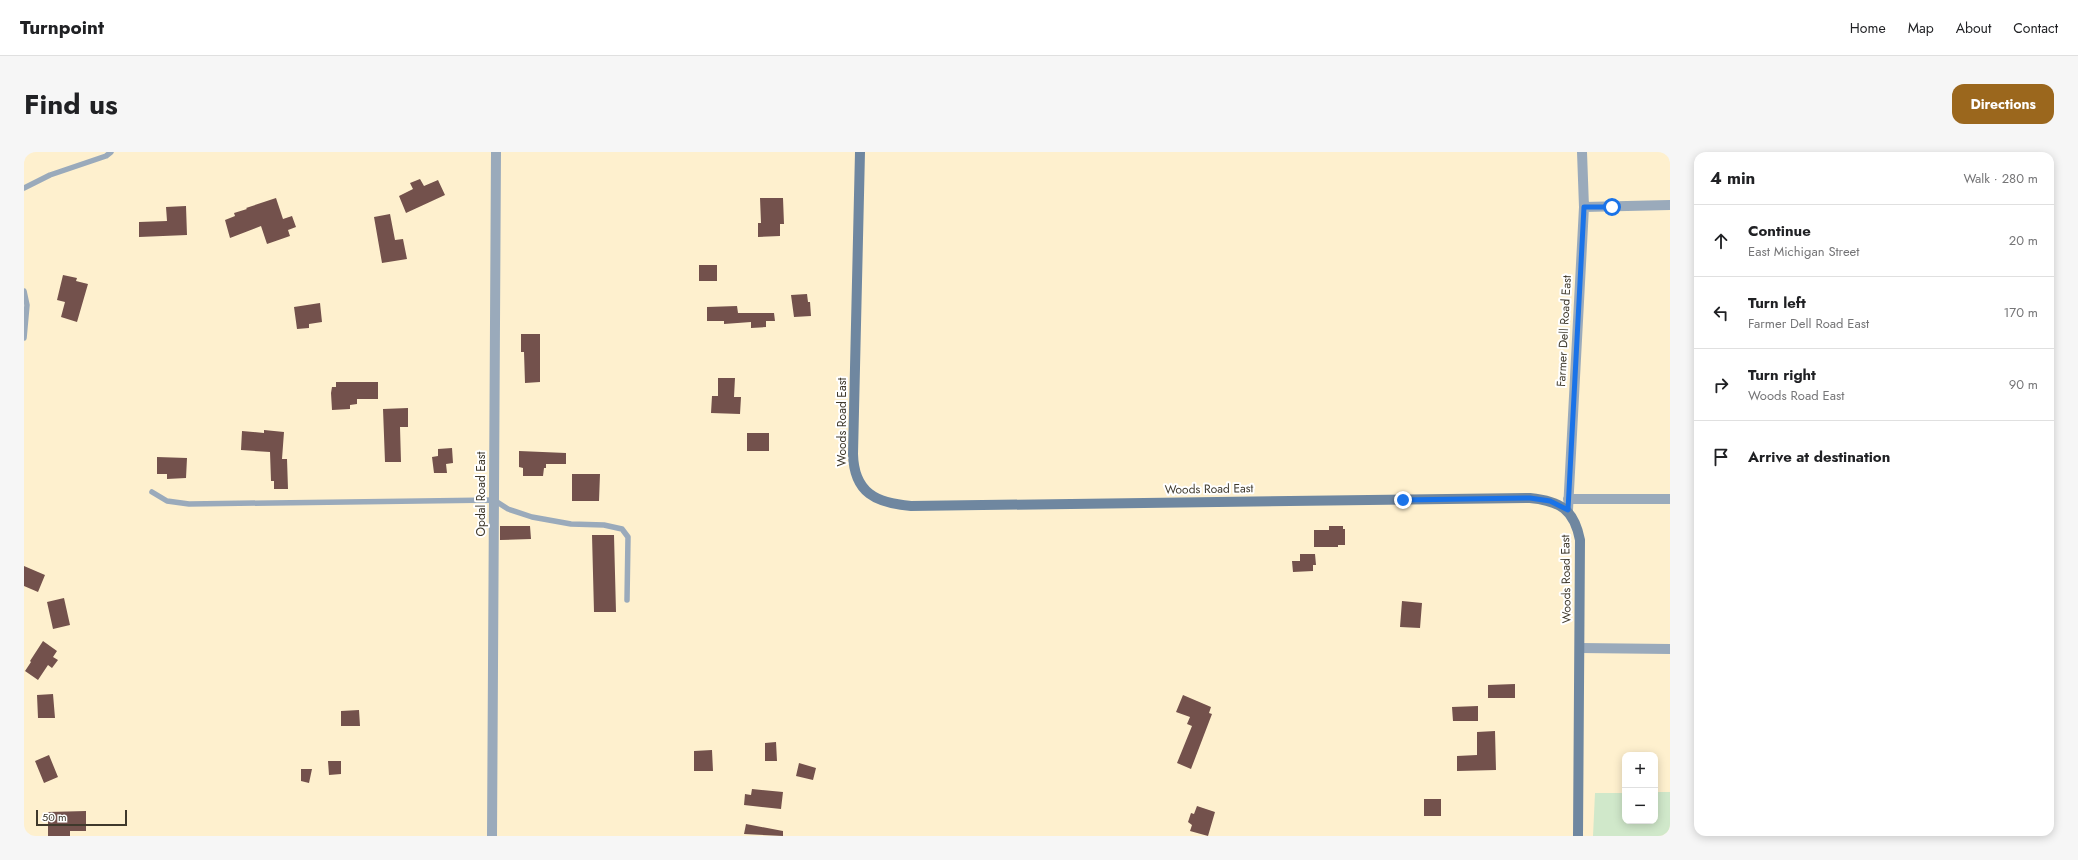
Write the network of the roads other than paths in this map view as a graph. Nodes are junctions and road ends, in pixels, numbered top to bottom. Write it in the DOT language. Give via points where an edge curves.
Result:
graph roads {
  1 [pos="111,152"];
  2 [pos="496,152"];
  3 [pos="860,152"];
  4 [pos="1582,152"];
  5 [pos="24,188"];
  6 [pos="1670,205"];
  7 [pos="1584,207"];
  8 [pos="24,291"];
  9 [pos="24,338"];
  10 [pos="152,492"];
  11 [pos="1568,499"];
  12 [pos="1670,499"];
  13 [pos="494,500"];
  14 [pos="1568,510"];
  15 [pos="627,600"];
  16 [pos="1580,648"];
  17 [pos="1670,649"];
  18 [pos="492,836"];
  19 [pos="1578,836"];
  1 -- 5 [label="lane" via="50,175"];
  2 -- 13 [label="street, Opdal Road East"];
  3 -- 14 [label="main road, Woods Road East" via="853,454 857,478 865,491 872,496 882,501 911,506 1530,498 1550,501"];
  4 -- 7 [label="street, Farmer Dell Road East"];
  6 -- 7 [label="street"];
  7 -- 11 [label="street, Farmer Dell Road East"];
  8 -- 9 [label="lane" via="27,305"];
  10 -- 13 [label="lane" via="167,501 189,504"];
  11 -- 12 [label="street"];
  11 -- 14 [label="street, Farmer Dell Road East"];
  13 -- 15 [label="lane" via="508,509 532,517 622,529 628,537"];
  13 -- 18 [label="street, Opdal Road East"];
  14 -- 16 [label="main road, Woods Road East" via="1577,525 1580,540"];
  16 -- 17 [label="street"];
  16 -- 19 [label="main road, Woods Road East"];
}
